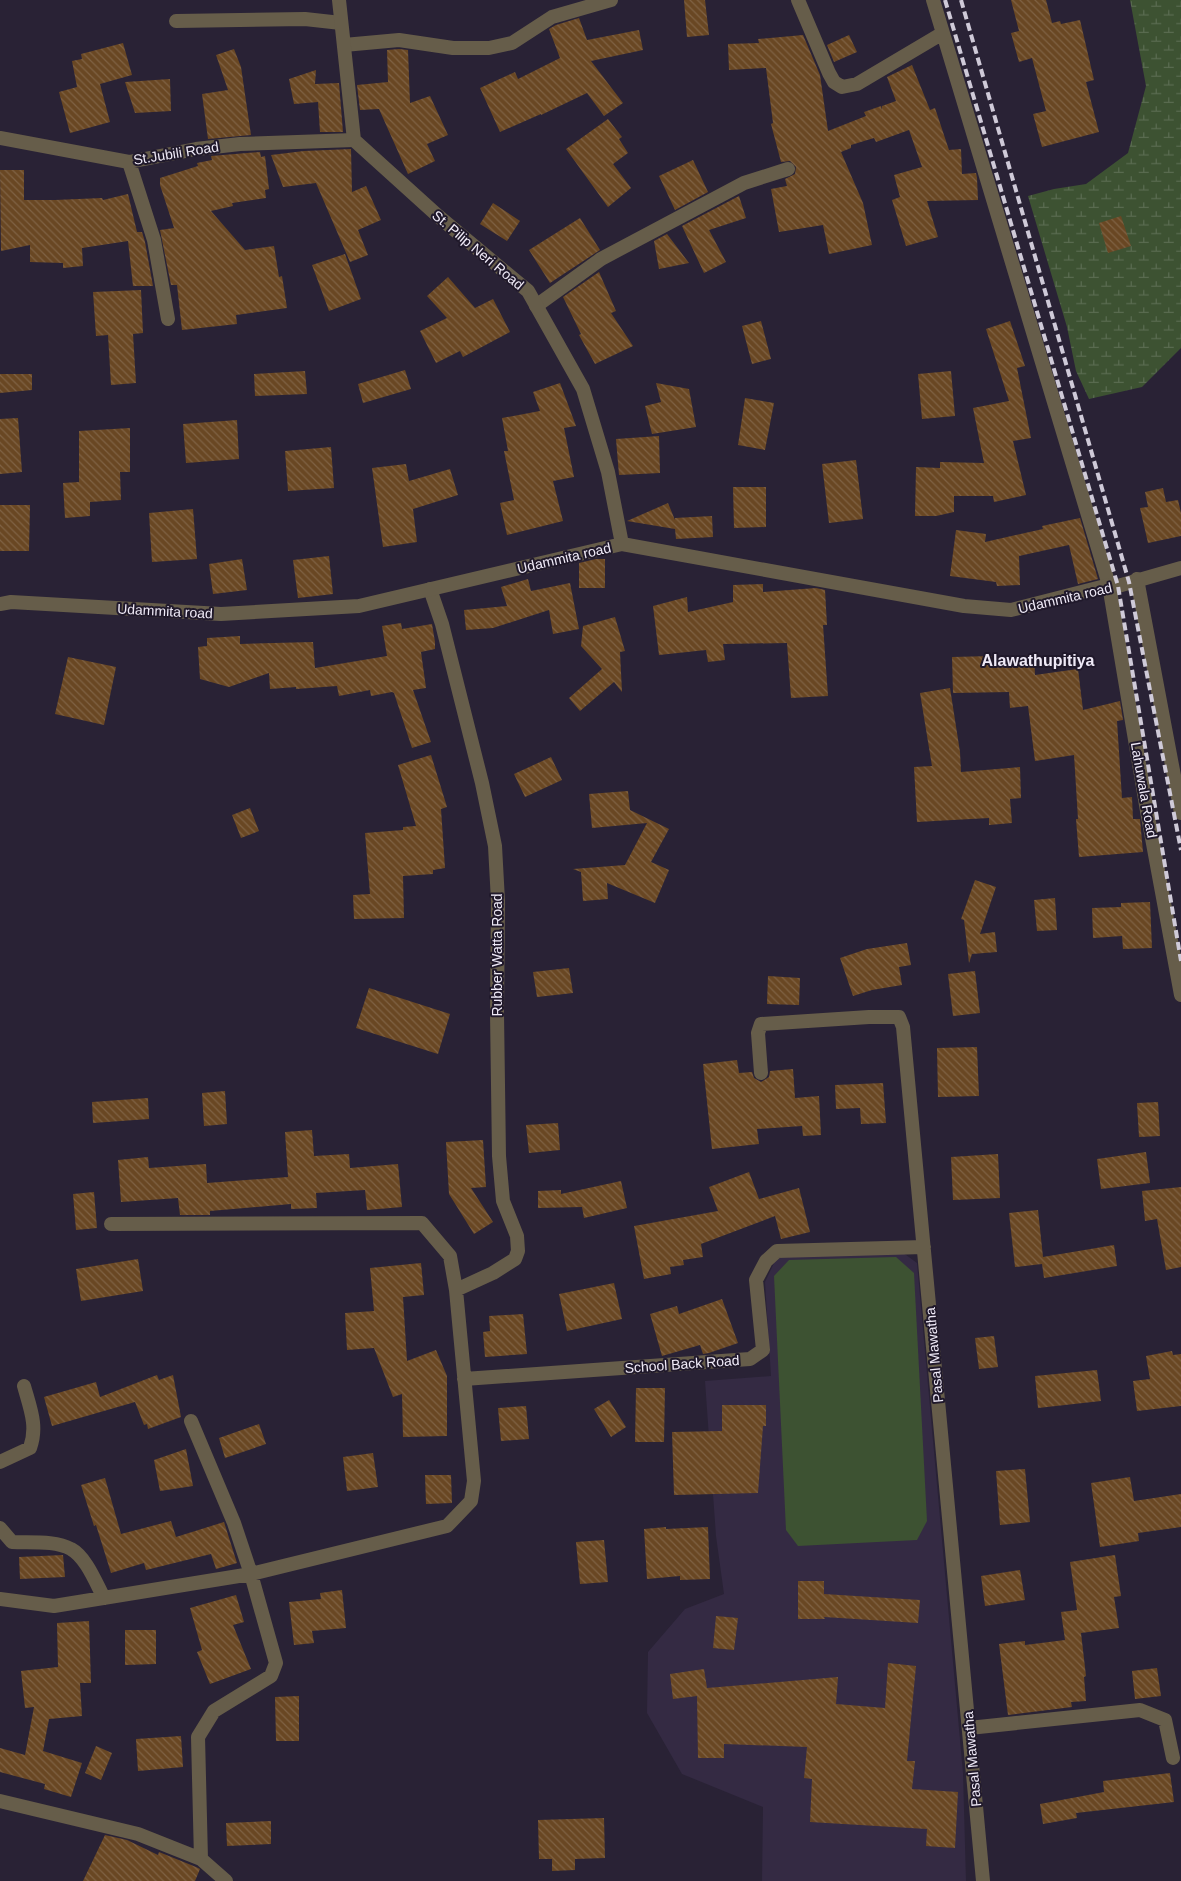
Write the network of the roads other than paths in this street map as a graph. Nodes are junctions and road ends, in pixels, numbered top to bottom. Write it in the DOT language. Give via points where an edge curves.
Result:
graph roads {
  1 [pos="339,0"];
  2 [pos="611,0"];
  3 [pos="798,0"];
  4 [pos="933,0"];
  5 [pos="176,21"];
  6 [pos="341,23"];
  7 [pos="943,33"];
  8 [pos="344,45"];
  9 [pos="0,138"];
  10 [pos="354,140"];
  11 [pos="129,162"];
  12 [pos="788,170"];
  13 [pos="536,306"];
  14 [pos="168,319"];
  15 [pos="622,544"];
  16 [pos="1181,568"];
  17 [pos="1137,579"];
  18 [pos="1109,585"];
  19 [pos="430,589"];
  20 [pos="0,604"];
  21 [pos="1181,813"];
  22 [pos="1181,995"];
  23 [pos="761,1073"];
  24 [pos="111,1224"];
  25 [pos="924,1248"];
  26 [pos="456,1290"];
  27 [pos="464,1379"];
  28 [pos="24,1386"];
  29 [pos="191,1422"];
  30 [pos="0,1462"];
  31 [pos="0,1528"];
  32 [pos="251,1574"];
  33 [pos="104,1598"];
  34 [pos="0,1599"];
  35 [pos="969,1728"];
  36 [pos="1173,1758"];
  37 [pos="0,1800"];
  38 [pos="201,1859"];
  39 [pos="226,1881"];
  40 [pos="983,1881"];
  1 -- 6 [label="street"];
  2 -- 8 [label="street" via="552,17 512,43 490,48 453,48 399,40"];
  3 -- 7 [label="street" via="829,73 842,87 857,84"];
  4 -- 7 [label="street, Lahuwala Road"];
  5 -- 6 [label="street" via="305,19"];
  6 -- 8 [label="street"];
  7 -- 18 [label="street, Lahuwala Road"];
  8 -- 10 [label="street"];
  9 -- 11 [label="street, St.Jubili Road"];
  10 -- 11 [label="street, St.Jubili Road" via="240,144"];
  10 -- 13 [label="street, St. Pilip Neri Road" via="528,291"];
  11 -- 14 [label="street" via="154,240"];
  12 -- 13 [label="street" via="744,183 609,255"];
  13 -- 15 [label="street, St. Pilip Neri Road" via="583,389 608,472"];
  15 -- 18 [label="street, Udammita road" via="964,606 1012,610"];
  15 -- 19 [label="street, Udammita road"];
  16 -- 17 [label="street, Udammita road"];
  17 -- 18 [label="street, Udammita road" via="1118,586"];
  17 -- 21 [label="street"];
  18 -- 22 [label="street, Lahuwala Road"];
  19 -- 20 [label="street, Udammita road" via="359,606 221,614"];
  19 -- 26 [label="street, Rubber Watta Road" via="442,624 495,846 499,1156 503,1201 517,1236 518,1251 515,1258 500,1268"];
  23 -- 25 [label="street, Pasal Mawatha" via="760,1024 899,1017 904,1027"];
  24 -- 26 [label="street" via="422,1223 450,1256"];
  25 -- 27 [label="street, School Back Road" via="777,1252 766,1260 756,1280 763,1350 750,1359"];
  25 -- 35 [label="street, Pasal Mawatha"];
  26 -- 27 [label="street"];
  27 -- 32 [label="street" via="474,1481 471,1501 447,1526"];
  28 -- 30 [label="street" via="35,1436 30,1448"];
  29 -- 32 [label="street" via="234,1523"];
  31 -- 33 [label="street" via="12,1542 54,1544 71,1549 86,1565"];
  32 -- 33 [label="street"];
  32 -- 38 [label="street" via="276,1663 271,1676 214,1711 198,1736"];
  33 -- 34 [label="street" via="54,1606"];
  35 -- 36 [label="street" via="1140,1710 1165,1720"];
  35 -- 40 [label="street, Pasal Mawatha"];
  37 -- 38 [label="street" via="138,1834"];
  38 -- 39 [label="street"];
}
